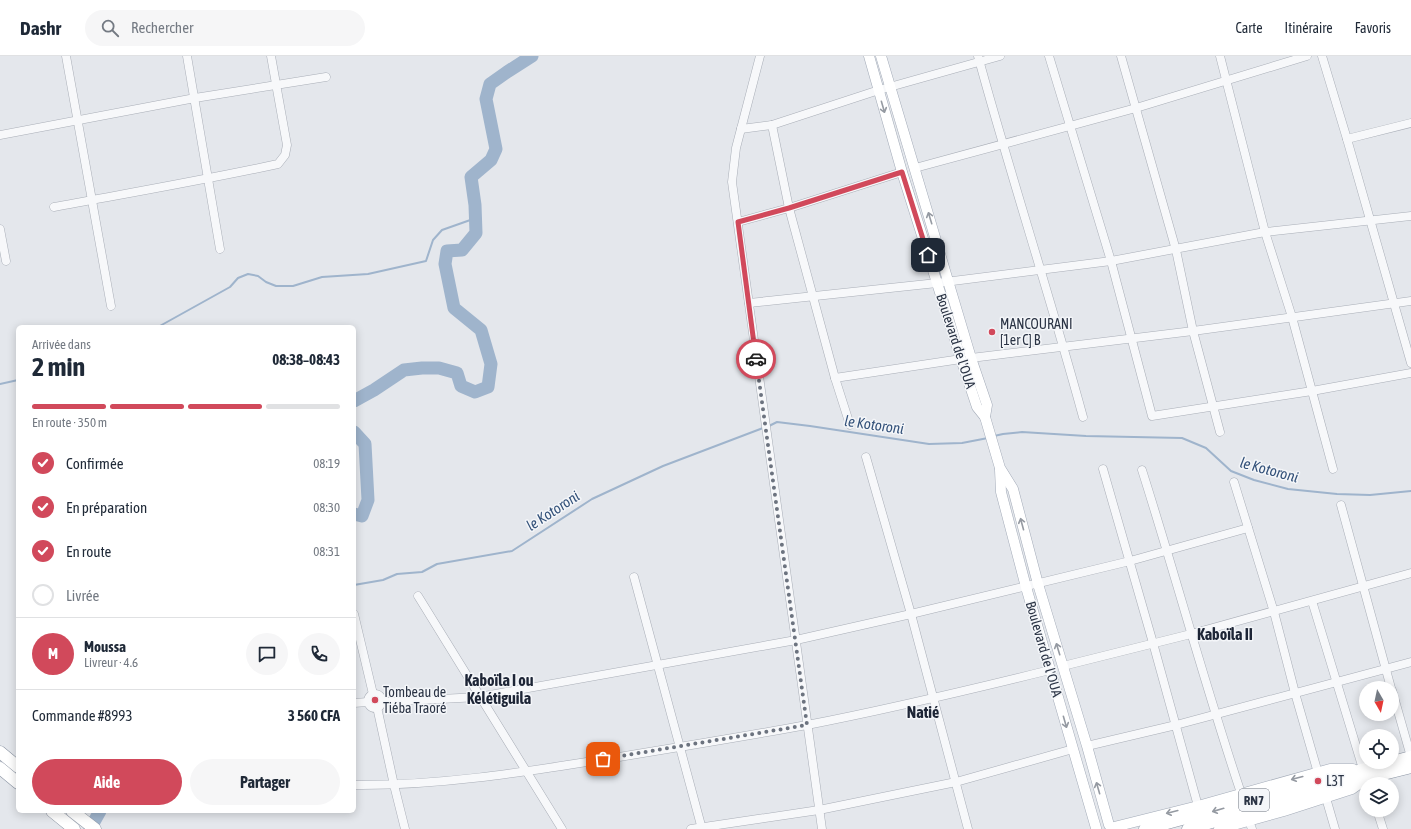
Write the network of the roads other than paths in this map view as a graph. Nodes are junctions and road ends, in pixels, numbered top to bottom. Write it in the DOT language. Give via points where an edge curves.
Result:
graph roads {
  1 [pos="66,56"];
  2 [pos="187,56"];
  3 [pos="271,56"];
  4 [pos="760,56"];
  5 [pos="869,56"];
  6 [pos="881,56"];
  7 [pos="1000,56"];
  8 [pos="1049,56"];
  9 [pos="1121,56"];
  10 [pos="1220,56"];
  11 [pos="1307,56"];
  12 [pos="1322,56"];
  13 [pos="979,59"];
  14 [pos="326,77"];
  15 [pos="1227,81"];
  16 [pos="276,84"];
  17 [pos="890,87"];
  18 [pos="879,90"];
  19 [pos="195,98"];
  20 [pos="1136,108"];
  21 [pos="78,120"];
  22 [pos="1411,123"];
  23 [pos="772,125"];
  24 [pos="1070,126"];
  25 [pos="741,129"];
  26 [pos="0,135"];
  27 [pos="1347,139"];
  28 [pos="1003,144"];
  29 [pos="915,168"];
  30 [pos="902,172"];
  31 [pos="209,179"];
  32 [pos="92,200"];
  33 [pos="54,207"];
  34 [pos="789,208"];
  35 [pos="1411,216"];
  36 [pos="1370,221"];
  37 [pos="738,222"];
  38 [pos="0,229"];
  39 [pos="1265,232"];
  40 [pos="220,249"];
  41 [pos="1176,250"];
  42 [pos="6,260"];
  43 [pos="1111,261"];
  44 [pos="1041,270"];
  45 [pos="949,281"];
  46 [pos="937,283"];
  47 [pos="813,296"];
  48 [pos="1411,301"];
  49 [pos="749,303"];
  50 [pos="1393,304"];
  51 [pos="111,306"];
  52 [pos="1292,317"];
  53 [pos="1193,331"];
  54 [pos="1131,338"];
  55 [pos="1064,346"];
  56 [pos="971,358"];
  57 [pos="961,359"];
  58 [pos="1411,363"];
  59 [pos="1411,373"];
  60 [pos="835,378"];
  61 [pos="1312,391"];
  62 [pos="1213,406"];
  63 [pos="985,417"];
  64 [pos="1083,417"];
  65 [pos="850,425"];
  66 [pos="1220,432"];
  67 [pos="866,457"];
  68 [pos="1000,468"];
  69 [pos="1332,468"];
  70 [pos="1103,469"];
  71 [pos="1142,470"];
  72 [pos="1234,482"];
  73 [pos="1341,505"];
  74 [pos="1248,528"];
  75 [pos="1168,551"];
  76 [pos="1130,561"];
  77 [pos="1411,573"];
  78 [pos="634,577"];
  79 [pos="1038,584"];
  80 [pos="1026,587"];
  81 [pos="1363,587"];
  82 [pos="418,596"];
  83 [pos="1312,601"];
  84 [pos="1274,612"];
  85 [pos="911,614"];
  86 [pos="356,622"];
  87 [pos="1191,634"];
  88 [pos="796,640"];
  89 [pos="1153,643"];
  90 [pos="1411,662"];
  91 [pos="658,665"];
  92 [pos="1063,666"];
  93 [pos="1386,668"];
  94 [pos="1050,670"];
  95 [pos="1337,681"];
  96 [pos="1390,681"];
  97 [pos="1295,693"];
  98 [pos="373,694"];
  99 [pos="479,697"];
  100 [pos="933,698"];
  101 [pos="356,702"];
  102 [pos="368,702"];
  103 [pos="379,704"];
  104 [pos="1214,714"];
  105 [pos="1399,714"];
  106 [pos="807,725"];
  107 [pos="1176,725"];
  108 [pos="1087,746"];
  109 [pos="679,747"];
  110 [pos="1073,749"];
  111 [pos="0,752"];
  112 [pos="1411,757"];
  113 [pos="1399,760"];
  114 [pos="16,765"];
  115 [pos="1411,767"];
  116 [pos="0,768"];
  117 [pos="1379,769"];
  118 [pos="526,772"];
  119 [pos="1318,772"];
  120 [pos="1366,777"];
  121 [pos="1359,779"];
  122 [pos="1359,779"];
  123 [pos="16,781"];
  124 [pos="956,782"];
  125 [pos="1359,783"];
  126 [pos="356,785"];
  127 [pos="394,785"];
  128 [pos="1240,793"];
  129 [pos="1326,798"];
  130 [pos="1198,806"];
  131 [pos="819,810"];
  132 [pos="54,813"];
  133 [pos="75,813"];
  134 [pos="1379,817"];
  135 [pos="1250,825"];
  136 [pos="1114,827"];
  137 [pos="702,828"];
  138 [pos="1095,828"];
  139 [pos="74,829"];
  140 [pos="94,829"];
  141 [pos="405,829"];
  142 [pos="562,829"];
  143 [pos="691,829"];
  144 [pos="822,829"];
  145 [pos="968,829"];
  146 [pos="1145,829"];
  147 [pos="1188,829"];
  148 [pos="1219,829"];
  149 [pos="1335,829"];
  150 [pos="1383,829"];
  1 -- 21 [label="street"];
  2 -- 19 [label="street"];
  3 -- 16 [label="street"];
  4 -- 25 [label="street"];
  5 -- 18 [label="main road, Boulevard de l'OUA"];
  6 -- 17 [label="main road"];
  7 -- 13 [label="street"];
  8 -- 24 [label="street"];
  9 -- 20 [label="street"];
  10 -- 15 [label="street"];
  11 -- 15 [label="street"];
  12 -- 27 [label="street"];
  13 -- 17 [label="street"];
  13 -- 28 [label="street"];
  14 -- 16 [label="street"];
  15 -- 20 [label="street"];
  15 -- 39 [label="street"];
  16 -- 19 [label="street"];
  16 -- 31 [label="street" via="286,145 285,155 278,164"];
  17 -- 18 [label="street"];
  17 -- 29 [label="main road"];
  18 -- 23 [label="street"];
  18 -- 30 [label="main road, Boulevard de l'OUA, one-way"];
  19 -- 21 [label="street"];
  19 -- 31 [label="street"];
  20 -- 24 [label="street"];
  20 -- 41 [label="street"];
  21 -- 26 [label="street"];
  21 -- 32 [label="street"];
  22 -- 27 [label="street"];
  23 -- 25 [label="street"];
  23 -- 34 [label="street"];
  24 -- 28 [label="street"];
  24 -- 43 [label="street"];
  25 -- 37 [label="street" via="732,182"];
  27 -- 36 [label="street"];
  28 -- 29 [label="street"];
  28 -- 44 [label="street"];
  45 -- 29 [label="main road, one-way"];
  30 -- 34 [label="street"];
  30 -- 46 [label="main road, Boulevard de l'OUA"];
  31 -- 32 [label="street"];
  31 -- 40 [label="street"];
  32 -- 33 [label="street"];
  32 -- 51 [label="street"];
  34 -- 37 [label="street"];
  34 -- 47 [label="street"];
  35 -- 36 [label="street"];
  36 -- 39 [label="street"];
  36 -- 50 [label="street"];
  37 -- 49 [label="street"];
  38 -- 42 [label="street"];
  39 -- 41 [label="street"];
  39 -- 52 [label="street"];
  41 -- 43 [label="street"];
  41 -- 53 [label="street"];
  43 -- 44 [label="street"];
  43 -- 54 [label="street"];
  44 -- 45 [label="street"];
  44 -- 55 [label="street"];
  45 -- 46 [label="street"];
  45 -- 56 [label="main road"];
  46 -- 47 [label="street"];
  46 -- 57 [label="main road, Boulevard de l'OUA"];
  47 -- 49 [label="street"];
  47 -- 60 [label="street"];
  48 -- 50 [label="street"];
  49 -- 88 [label="street"];
  50 -- 52 [label="street"];
  50 -- 58 [label="street"];
  52 -- 53 [label="street"];
  52 -- 61 [label="street"];
  53 -- 54 [label="street"];
  53 -- 62 [label="street"];
  54 -- 55 [label="street"];
  54 -- 62 [label="street" via="1152,416"];
  55 -- 56 [label="street"];
  55 -- 64 [label="street"];
  56 -- 63 [label="main road" via="987,405"];
  57 -- 60 [label="street"];
  57 -- 63 [label="main road, Boulevard de l'OUA" via="977,407"];
  59 -- 61 [label="street"];
  60 -- 65 [label="street"];
  61 -- 62 [label="street"];
  61 -- 69 [label="street"];
  62 -- 66 [label="street"];
  63 -- 68 [label="main road"];
  67 -- 85 [label="street"];
  79 -- 68 [label="main road, one-way" via="1013,489"];
  68 -- 80 [label="main road, Boulevard de l'OUA" via="1001,492"];
  70 -- 76 [label="street"];
  71 -- 75 [label="street"];
  72 -- 74 [label="street"];
  73 -- 81 [label="street"];
  74 -- 75 [label="street"];
  74 -- 84 [label="street"];
  75 -- 76 [label="street"];
  75 -- 87 [label="street"];
  76 -- 79 [label="street"];
  76 -- 89 [label="street"];
  77 -- 81 [label="street"];
  78 -- 91 [label="street"];
  79 -- 80 [label="street"];
  92 -- 79 [label="main road, one-way"];
  80 -- 85 [label="street"];
  80 -- 94 [label="main road, Boulevard de l'OUA"];
  81 -- 83 [label="street"];
  81 -- 93 [label="street"];
  82 -- 99 [label="street"];
  83 -- 84 [label="street"];
  83 -- 95 [label="street"];
  84 -- 87 [label="street"];
  84 -- 97 [label="street"];
  85 -- 88 [label="street"];
  85 -- 100 [label="street"];
  86 -- 98 [label="street"];
  87 -- 89 [label="street"];
  87 -- 104 [label="street"];
  88 -- 91 [label="street"];
  88 -- 106 [label="street"];
  89 -- 92 [label="street"];
  89 -- 107 [label="street"];
  90 -- 93 [label="street"];
  91 -- 99 [label="street"];
  91 -- 109 [label="street"];
  92 -- 108 [label="main road"];
  93 -- 95 [label="street"];
  93 -- 96 [label="street"];
  94 -- 100 [label="street"];
  94 -- 110 [label="main road, Boulevard de l'OUA, one-way"];
  95 -- 97 [label="street"];
  95 -- 120 [label="street"];
  97 -- 104 [label="street"];
  97 -- 119 [label="street"];
  98 -- 102 [label="street" via="369,696"];
  98 -- 103 [label="street" via="380,695"];
  99 -- 103 [label="street"];
  99 -- 118 [label="street"];
  100 -- 106 [label="street"];
  100 -- 124 [label="street"];
  101 -- 102 [label="street"];
  102 -- 103 [label="street" via="371,707"];
  103 -- 127 [label="street"];
  104 -- 107 [label="street"];
  104 -- 128 [label="street"];
  105 -- 112 [label="street"];
  106 -- 109 [label="street"];
  106 -- 131 [label="street"];
  107 -- 108 [label="street"];
  107 -- 130 [label="street"];
  136 -- 108 [label="main road, one-way"];
  109 -- 118 [label="street"];
  109 -- 137 [label="street"];
  110 -- 124 [label="street"];
  110 -- 138 [label="main road, Boulevard de l'OUA"];
  111 -- 114 [label="highway"];
  112 -- 113 [label="highway, RN7"];
  115 -- 120 [label="highway, RN7"];
  116 -- 123 [label="highway"];
  117 -- 120 [label="highway, RN7"];
  118 -- 127 [label="street"];
  118 -- 142 [label="street"];
  119 -- 120 [label="main road" via="1330,769"];
  119 -- 128 [label="main road, one-way"];
  121 -- 146 [label="highway, RN7, one-way"];
  122 -- 147 [label="highway, RN7"];
  124 -- 131 [label="street"];
  124 -- 145 [label="street"];
  125 -- 129 [label="main road" via="1352,789"];
  126 -- 127 [label="street"];
  127 -- 141 [label="street"];
  128 -- 130 [label="main road"];
  129 -- 135 [label="main road"];
  129 -- 149 [label="street"];
  130 -- 136 [label="main road, one-way"];
  131 -- 137 [label="street"];
  131 -- 144 [label="street"];
  132 -- 139 [label="highway"];
  133 -- 140 [label="highway"];
  134 -- 150 [label="street"];
  135 -- 148 [label="main road"];
  136 -- 138 [label="main road"];
  137 -- 143 [label="street"];
}
